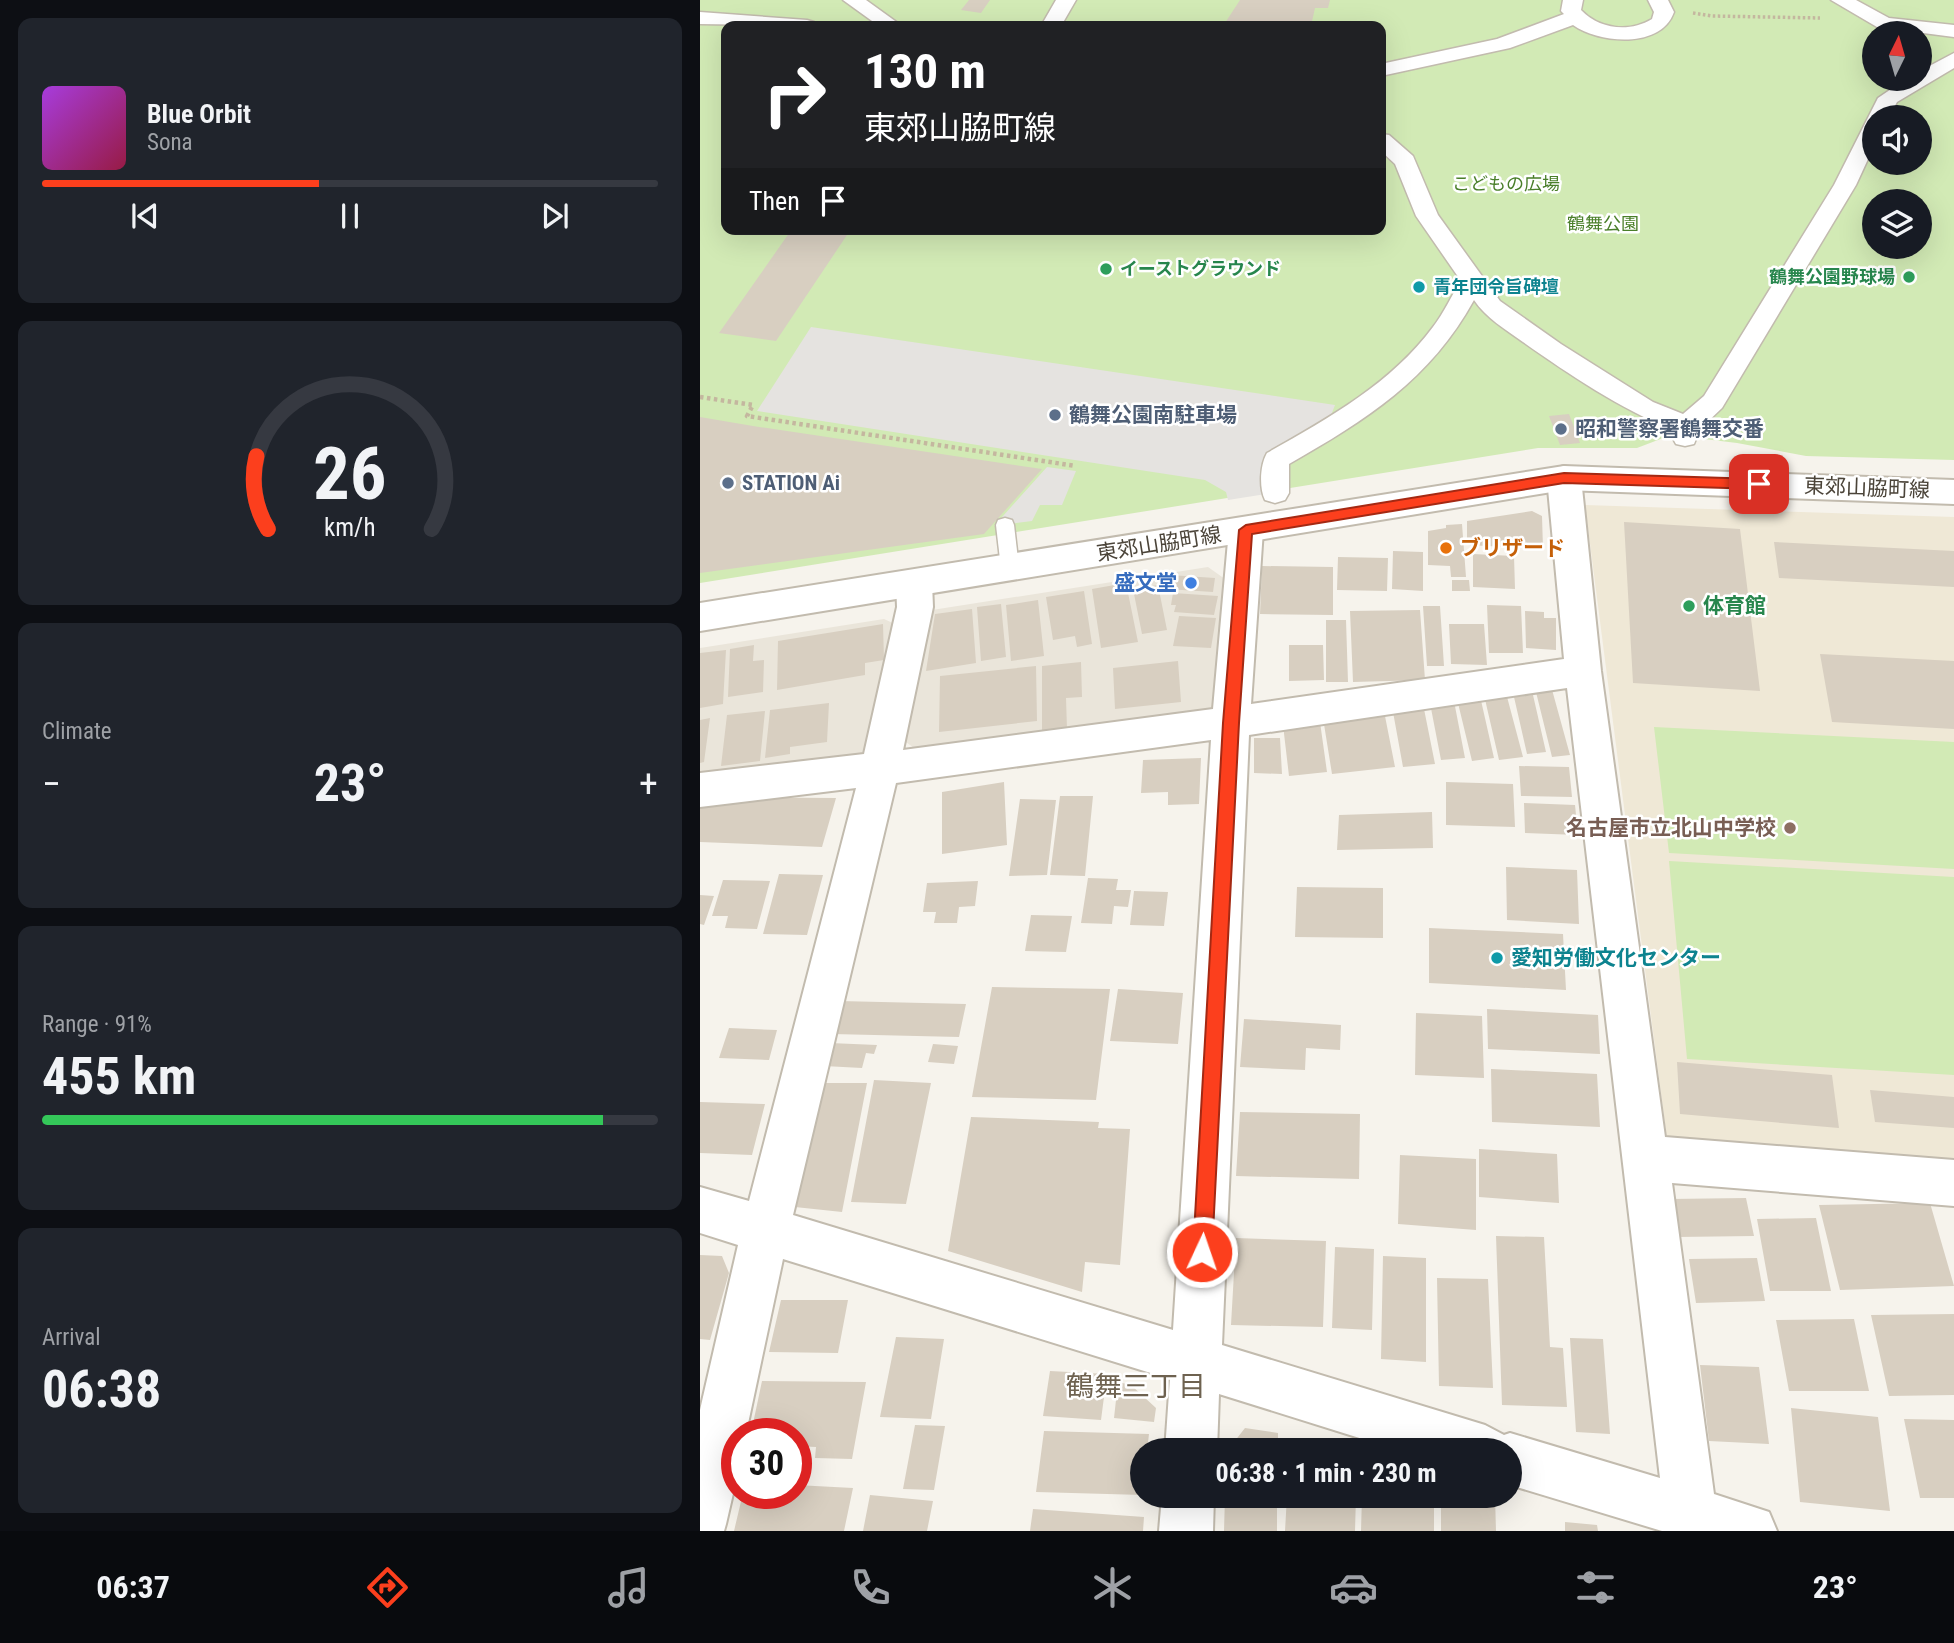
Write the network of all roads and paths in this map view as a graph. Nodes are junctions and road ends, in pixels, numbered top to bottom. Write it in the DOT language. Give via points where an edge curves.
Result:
graph roads {
  1 [pos="853,0"];
  2 [pos="1066,0"];
  3 [pos="1841,0"];
  4 [pos="1661,4"];
  5 [pos="786,6"];
  6 [pos="1574,9"];
  7 [pos="700,18"];
  8 [pos="738,20"];
  9 [pos="750,21"];
  10 [pos="884,21"];
  11 [pos="1054,21"];
  12 [pos="1864,21"];
  13 [pos="1880,21"];
  14 [pos="1932,28"];
  15 [pos="1954,31"];
  16 [pos="1954,59"];
  17 [pos="1386,69"];
  18 [pos="1885,105"];
  19 [pos="1386,144"];
  20 [pos="1862,149"];
  21 [pos="1472,282"];
  22 [pos="700,397"];
  23 [pos="1076,466"];
  24 [pos="1564,478"];
  25 [pos="1954,492"];
  26 [pos="1275,493"];
  27 [pos="1005,525"];
  28 [pos="1246,530"];
  29 [pos="1010,568"];
  30 [pos="914,583"];
  31 [pos="700,617"];
  32 [pos="1583,671"];
  33 [pos="1231,723"];
  34 [pos="880,770"];
  35 [pos="700,790"];
  36 [pos="1646,1158"];
  37 [pos="1954,1183"];
  38 [pos="700,1210"];
  39 [pos="766,1228"];
  40 [pos="1196,1363"];
  41 [pos="1192,1438"];
  42 [pos="1442,1438"];
  43 [pos="1522,1463"];
  44 [pos="1187,1508"];
  45 [pos="1692,1522"];
  46 [pos="700,1524"];
  47 [pos="1186,1531"];
  48 [pos="1750,1531"];
  1 -- 10 [label="street"];
  2 -- 11 [label="street"];
  3 -- 13 [label="street"];
  4 -- 6 [label="street" via="1664,16 1660,23 1625,34 1595,30"];
  4 -- 12 [label="path" via="1712,16"];
  5 -- 8 [label="street"];
  6 -- 17 [label="street" via="1503,44"];
  7 -- 8 [label="street"];
  8 -- 9 [label="street"];
  14 -- 15 [label="street"];
  16 -- 18 [label="street" via="1889,98"];
  19 -- 21 [label="street" via="1405,161 1427,216"];
  20 -- 21 [label="street" via="1845,185 1713,401 1686,431 1552,351 1491,307"];
  21 -- 26 [label="street" via="1441,334 1406,373 1276,460"];
  22 -- 23 [label="path" via="753,405 747,416"];
  24 -- 25 [label="street, 東郊山脇町線"];
  24 -- 28 [label="street, 東郊山脇町線"];
  24 -- 32 [label="street"];
  27 -- 29 [label="lane"];
  28 -- 29 [label="street, 東郊山脇町線"];
  28 -- 33 [label="street"];
  29 -- 30 [label="street, 東郊山脇町線"];
  30 -- 31 [label="street, 東郊山脇町線"];
  30 -- 34 [label="street" via="915,607"];
  32 -- 33 [label="street"];
  32 -- 36 [label="street"];
  33 -- 34 [label="street"];
  33 -- 40 [label="street"];
  34 -- 35 [label="street"];
  34 -- 39 [label="street"];
  36 -- 37 [label="street"];
  36 -- 45 [label="street"];
  38 -- 39 [label="street"];
  39 -- 40 [label="street"];
  39 -- 46 [label="street"];
  40 -- 41 [label="street"];
  40 -- 42 [label="street"];
  43 -- 45 [label="street"];
  44 -- 47 [label="street"];
  45 -- 48 [label="street"];
}
